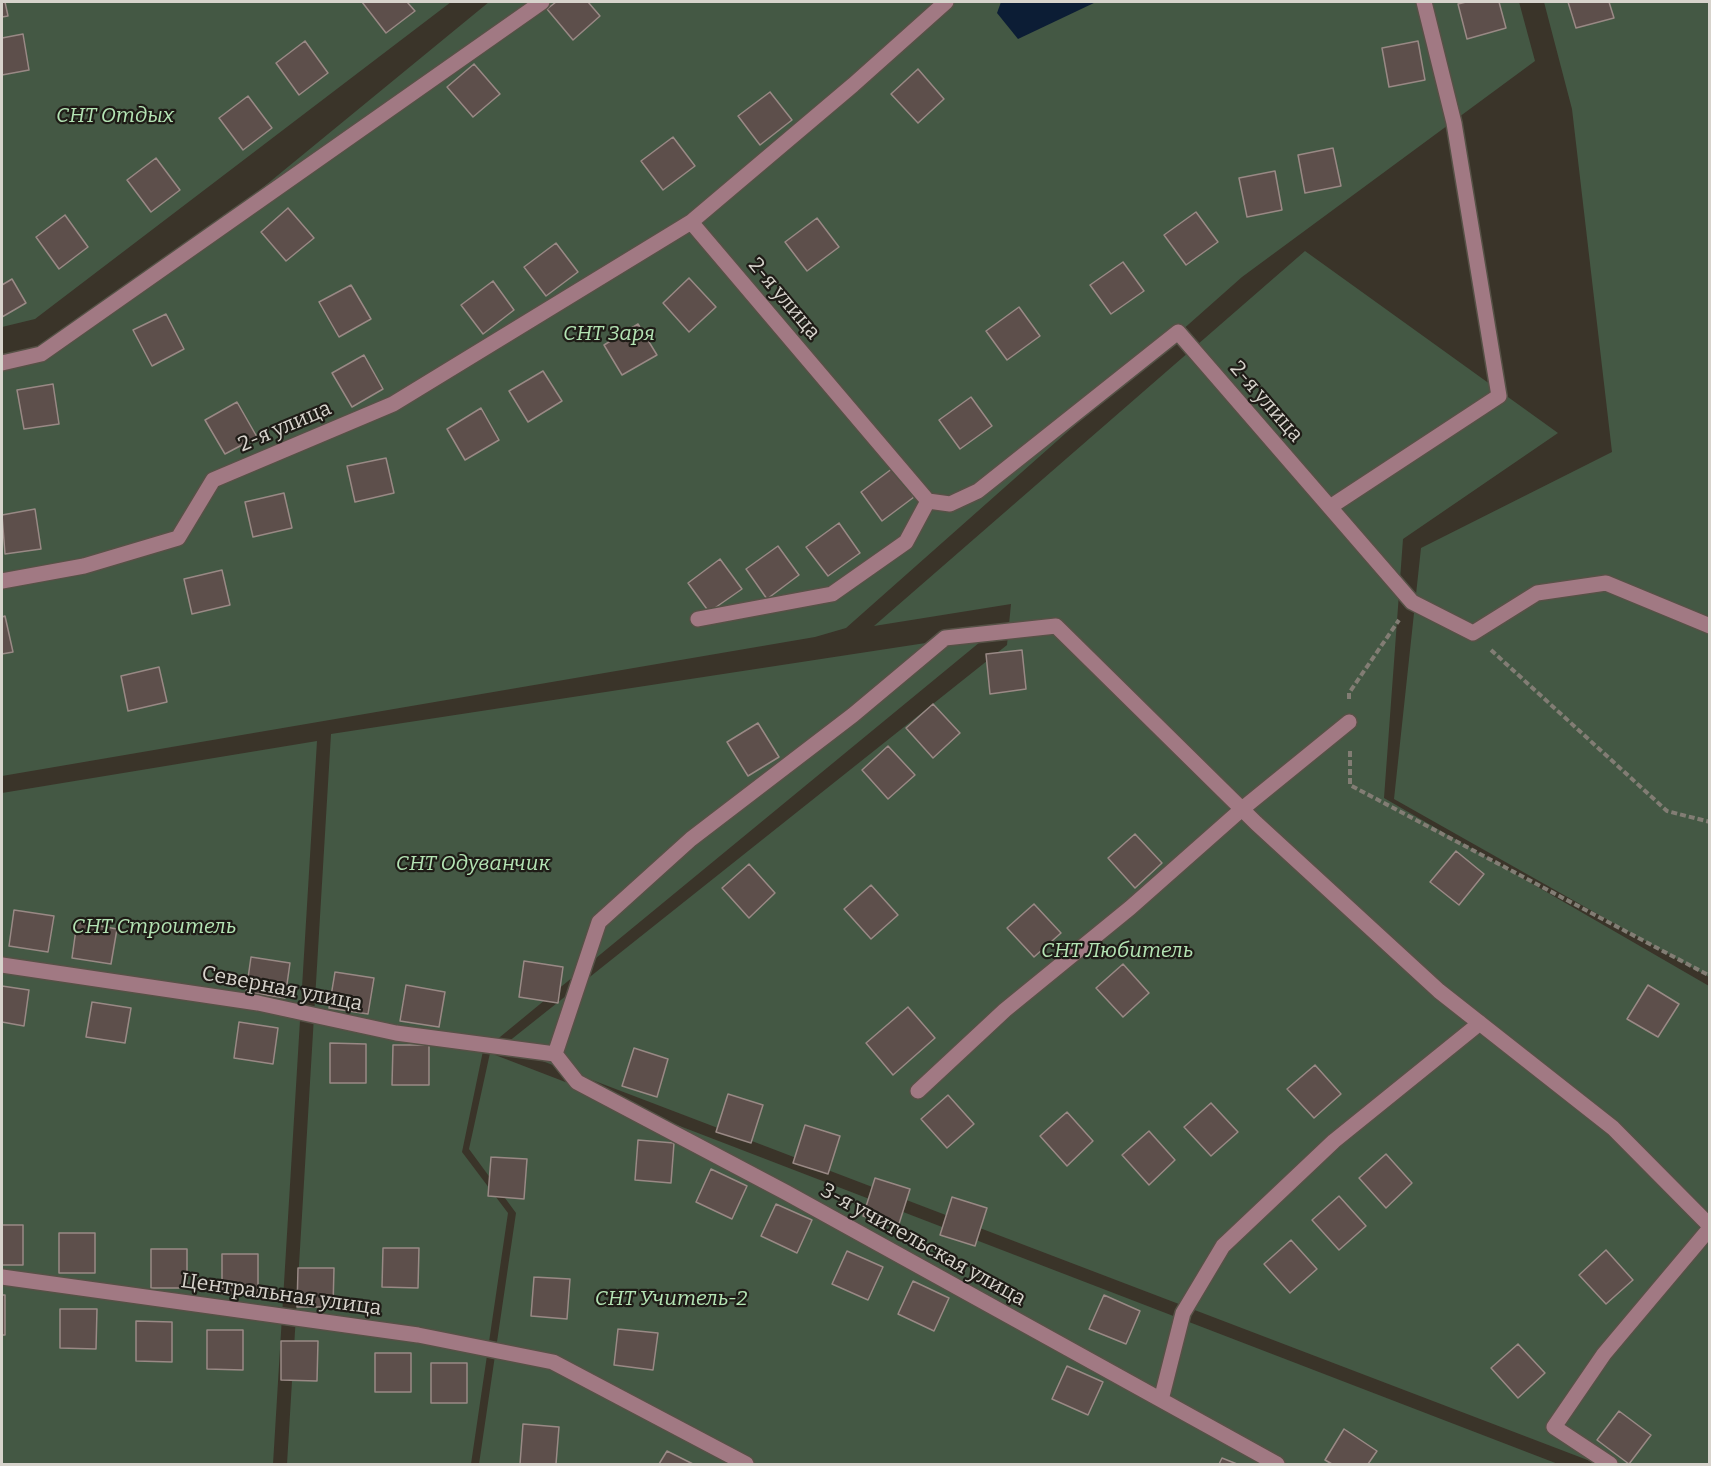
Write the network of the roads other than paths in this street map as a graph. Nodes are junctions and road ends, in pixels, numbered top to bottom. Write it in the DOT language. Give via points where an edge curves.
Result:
graph roads {
  1 [pos="542,2"];
  2 [pos="946,2"];
  3 [pos="1425,2"];
  4 [pos="691,222"];
  5 [pos="2,363"];
  6 [pos="928,501"];
  7 [pos="1330,507"];
  8 [pos="2,581"];
  9 [pos="698,620"];
  10 [pos="1710,626"];
  11 [pos="1349,722"];
  12 [pos="1242,809"];
  13 [pos="2,966"];
  14 [pos="1480,1023"];
  15 [pos="555,1054"];
  16 [pos="918,1091"];
  17 [pos="1710,1227"];
  18 [pos="2,1277"];
  19 [pos="1161,1400"];
  20 [pos="746,1464"];
  21 [pos="1278,1464"];
  22 [pos="1610,1464"];
  1 -- 5 [label="street" via="41,354"];
  2 -- 4 [label="street"];
  3 -- 7 [label="street" via="1454,123 1499,396"];
  4 -- 6 [label="street, 2-я улица"];
  4 -- 8 [label="street, 2-я улица" via="393,404 213,480 178,538 84,566"];
  6 -- 7 [label="street, 2-я улица" via="950,504 978,491 1178,332"];
  6 -- 9 [label="street" via="906,542 832,594"];
  7 -- 10 [label="street, 2-я улица" via="1412,602 1473,633 1537,593 1605,583"];
  11 -- 12 [label="street"];
  12 -- 14 [label="street" via="1439,991"];
  12 -- 15 [label="street" via="1056,626 945,638 853,715 691,839 598,922"];
  12 -- 16 [label="street" via="1130,908 1005,1010"];
  13 -- 15 [label="street, Северная улица" via="258,1003 396,1033"];
  14 -- 17 [label="street" via="1613,1128"];
  14 -- 19 [label="street" via="1334,1141 1223,1246 1183,1313"];
  15 -- 19 [label="street, 3-я учительская улица" via="577,1082"];
  17 -- 22 [label="street" via="1604,1354 1554,1427"];
  18 -- 20 [label="street, Центральная улица" via="418,1335 553,1362"];
  19 -- 21 [label="street, 3-я учительская улица"];
}
